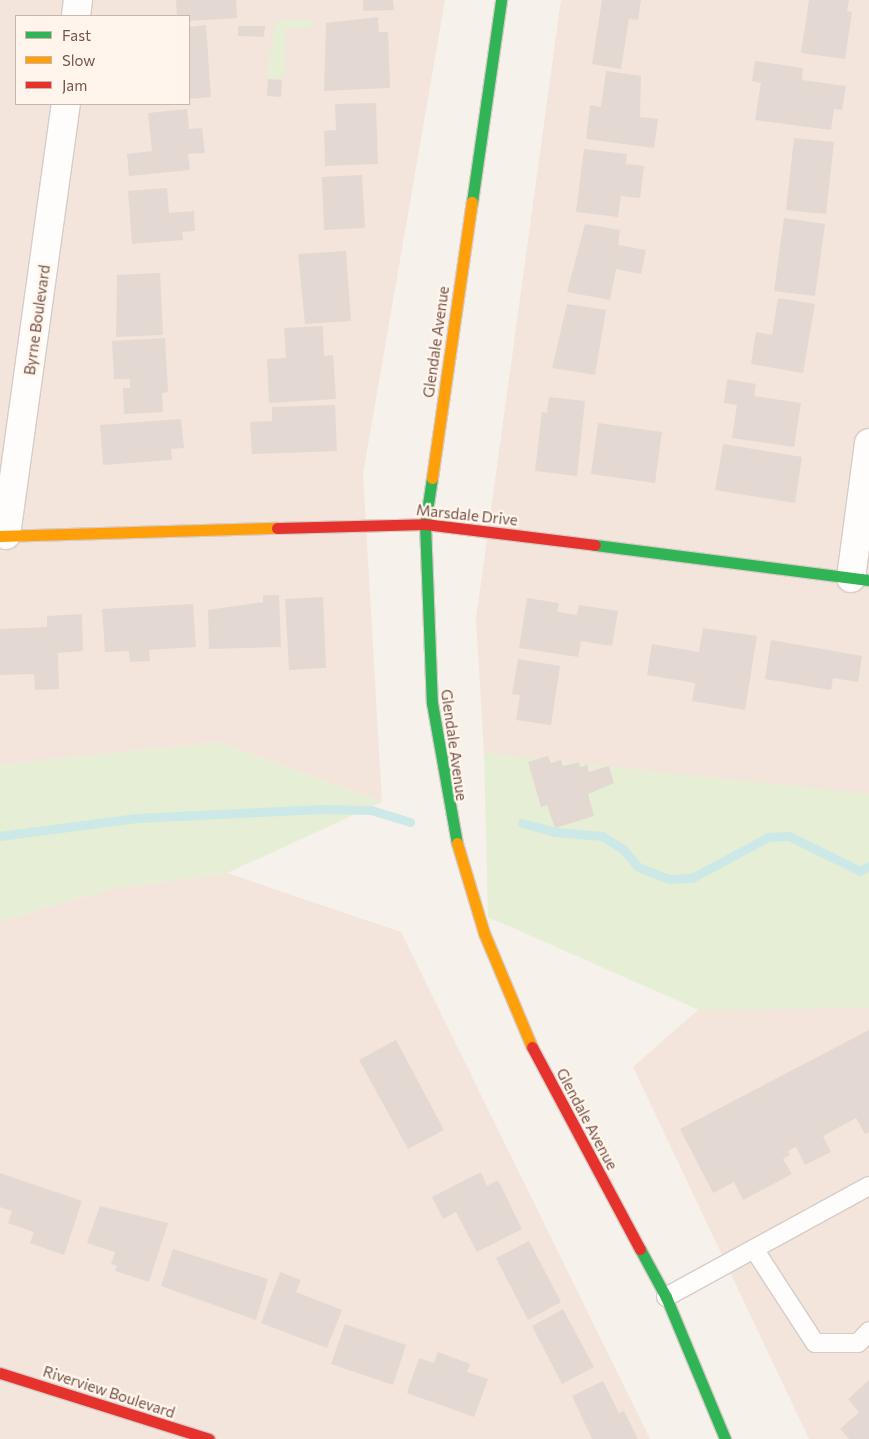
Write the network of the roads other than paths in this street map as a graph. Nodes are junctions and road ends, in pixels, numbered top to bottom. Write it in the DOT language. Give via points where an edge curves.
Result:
graph roads {
  1 [pos="78,0"];
  2 [pos="500,0"];
  3 [pos="76,15"];
  4 [pos="66,105"];
  5 [pos="869,443"];
  6 [pos="425,524"];
  7 [pos="3,536"];
  8 [pos="860,579"];
  9 [pos="869,1186"];
  10 [pos="754,1249"];
  11 [pos="666,1297"];
  12 [pos="869,1331"];
  13 [pos="0,1373"];
  14 [pos="209,1439"];
  15 [pos="725,1439"];
  1 -- 3 [label="street"];
  2 -- 6 [label="main road, Glendale Avenue"];
  4 -- 7 [label="street, Byrne Boulevard"];
  5 -- 8 [label="street"];
  6 -- 7 [label="main road, Marsdale Drive"];
  6 -- 8 [label="main road, Marsdale Drive"];
  6 -- 11 [label="main road, Glendale Avenue" via="432,704 449,817 484,933 536,1058"];
  9 -- 10 [label="lane"];
  10 -- 11 [label="lane"];
  10 -- 12 [label="lane" via="815,1343 858,1343"];
  11 -- 15 [label="main road, Glendale Avenue"];
  13 -- 14 [label="main road, Riverview Boulevard"];
}
